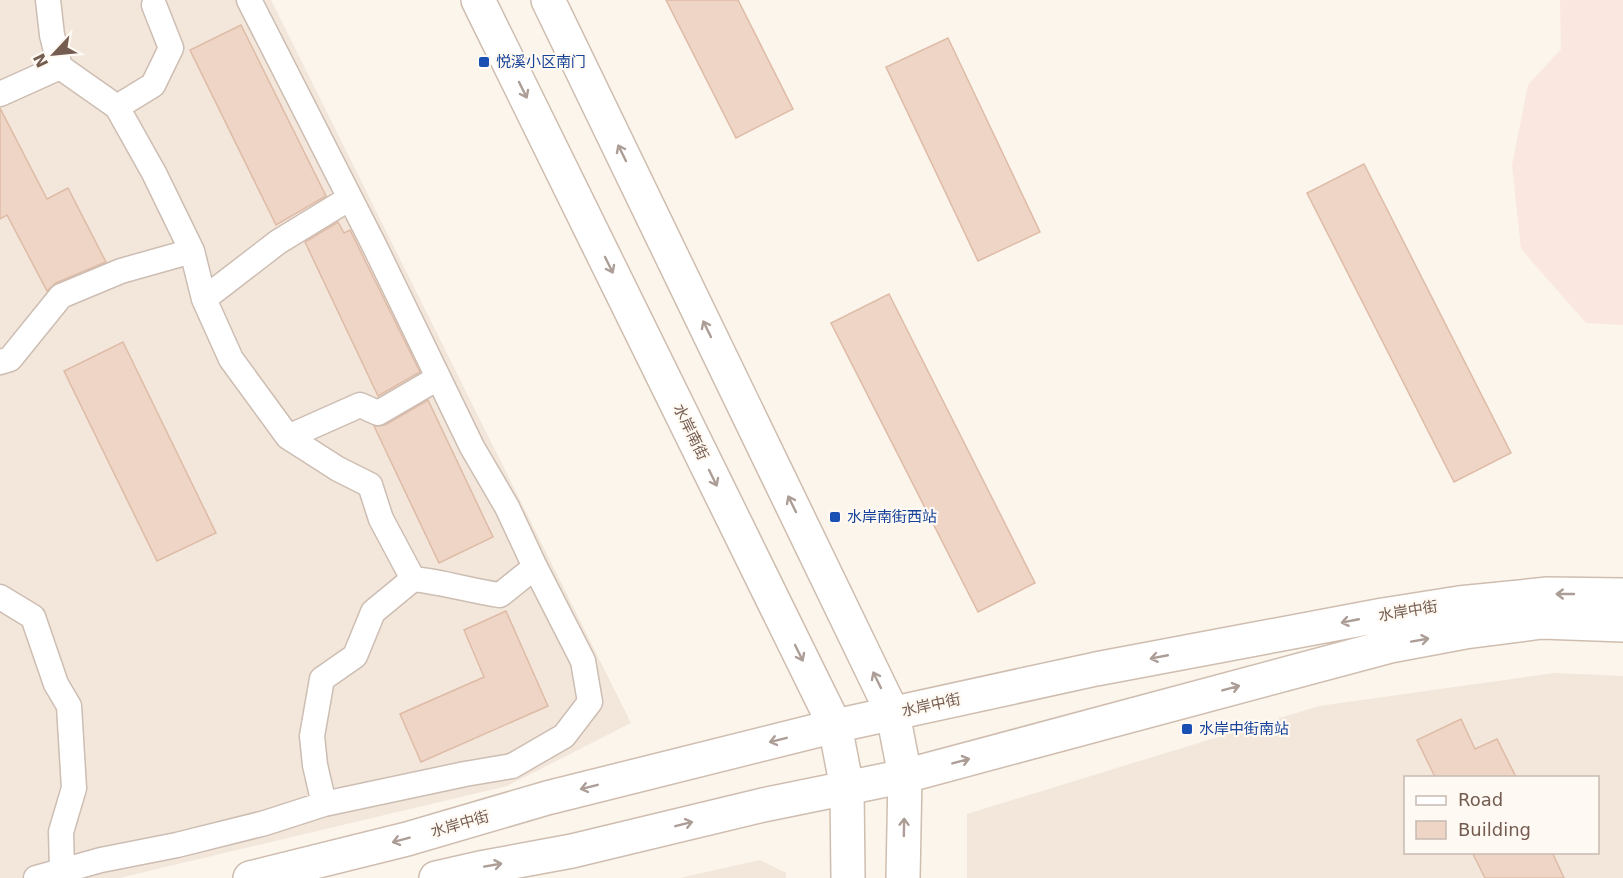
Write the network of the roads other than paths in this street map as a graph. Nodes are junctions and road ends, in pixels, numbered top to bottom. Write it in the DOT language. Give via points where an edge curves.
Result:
graph roads {
  1 [pos="48,0"];
  2 [pos="249,0"];
  3 [pos="478,0"];
  4 [pos="548,0"];
  5 [pos="156,2"];
  6 [pos="60,66"];
  7 [pos="0,94"];
  8 [pos="117,107"];
  9 [pos="350,198"];
  10 [pos="192,251"];
  11 [pos="204,299"];
  12 [pos="0,362"];
  13 [pos="438,378"];
  14 [pos="288,437"];
  15 [pos="535,567"];
  16 [pos="413,579"];
  17 [pos="1623,595"];
  18 [pos="0,597"];
  19 [pos="1623,625"];
  20 [pos="893,714"];
  21 [pos="835,726"];
  22 [pos="905,776"];
  23 [pos="847,788"];
  24 [pos="324,804"];
  25 [pos="62,871"];
  26 [pos="36,878"];
  27 [pos="250,878"];
  28 [pos="436,878"];
  29 [pos="848,878"];
  30 [pos="903,878"];
  1 -- 6 [label="street"];
  2 -- 9 [label="street"];
  3 -- 21 [label="street, 水岸南街, one-way"];
  20 -- 4 [label="street, one-way"];
  5 -- 8 [label="street" via="171,48 153,85"];
  6 -- 7 [label="street"];
  6 -- 8 [label="street"];
  8 -- 10 [label="street"];
  9 -- 11 [label="street" via="278,242"];
  9 -- 13 [label="street"];
  10 -- 11 [label="street"];
  10 -- 12 [label="street" via="122,271 61,296 10,359"];
  11 -- 14 [label="street" via="231,359"];
  13 -- 14 [label="street" via="378,413 360,405"];
  13 -- 15 [label="street"];
  14 -- 16 [label="street" via="370,485 381,519"];
  15 -- 16 [label="street" via="500,595"];
  15 -- 24 [label="street" via="583,661 590,702 564,736 512,766"];
  16 -- 24 [label="street" via="373,612 355,656 321,679 312,736"];
  17 -- 20 [label="street, 水岸中街, one-way" via="1548,594 1383,615 1096,669"];
  18 -- 25 [label="street" via="33,618 56,684 69,706 74,788 60,832"];
  22 -- 19 [label="street, 水岸中街, one-way" via="1390,646 1542,622"];
  20 -- 21 [label="street, 水岸中街"];
  20 -- 22 [label="street"];
  21 -- 23 [label="street, 水岸南街"];
  21 -- 27 [label="street, 水岸中街, one-way"];
  22 -- 23 [label="street, 水岸中街"];
  30 -- 22 [label="street, one-way"];
  28 -- 23 [label="street, 水岸中街, one-way"];
  23 -- 29 [label="street, 水岸南街"];
  24 -- 25 [label="street" via="254,826"];
  25 -- 26 [label="street"];
}
